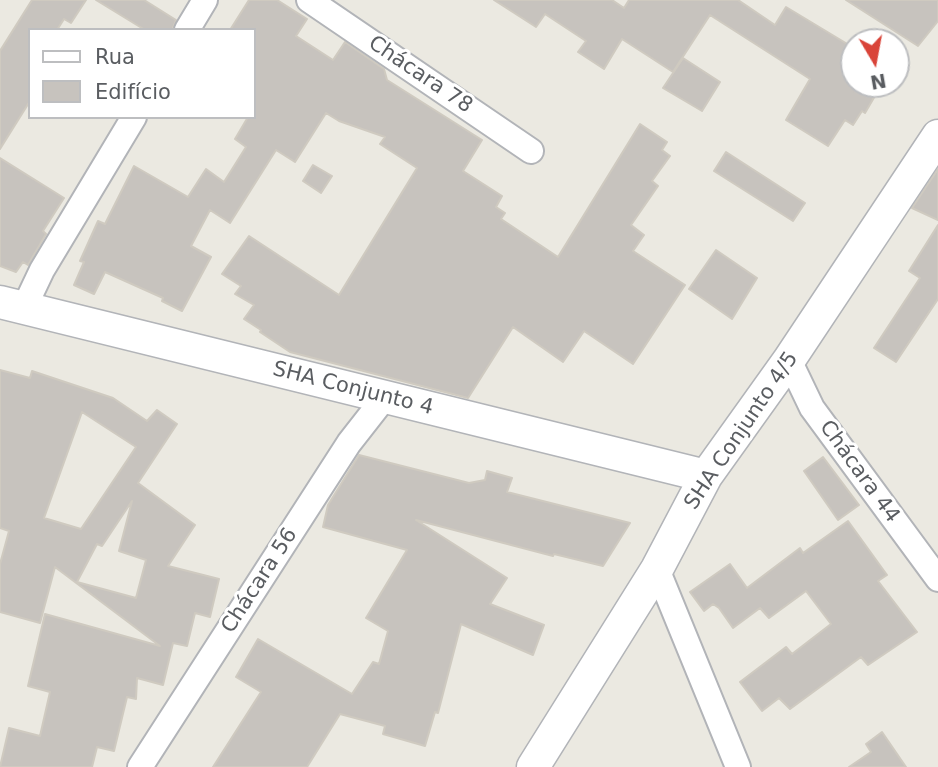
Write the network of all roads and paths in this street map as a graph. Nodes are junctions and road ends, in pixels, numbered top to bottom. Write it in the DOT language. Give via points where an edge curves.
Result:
graph roads {
  1 [pos="205,0"];
  2 [pos="309,0"];
  3 [pos="188,28"];
  4 [pos="133,119"];
  5 [pos="938,136"];
  6 [pos="531,151"];
  7 [pos="12,305"];
  8 [pos="789,360"];
  9 [pos="385,397"];
  10 [pos="706,476"];
  11 [pos="657,569"];
  12 [pos="938,579"];
  13 [pos="140,767"];
  14 [pos="533,767"];
  15 [pos="738,767"];
  1 -- 3 [label="street"];
  2 -- 6 [label="street, Chácara 78"];
  4 -- 7 [label="street" via="42,270"];
  5 -- 8 [label="street, SHA Conjunto 4/5"];
  7 -- 9 [label="street, SHA Conjunto 4"];
  8 -- 10 [label="street, SHA Conjunto 4/5"];
  8 -- 12 [label="street, Chácara 44" via="812,408"];
  9 -- 10 [label="street, SHA Conjunto 4"];
  9 -- 13 [label="street, Chácara 56" via="349,443"];
  10 -- 11 [label="street, SHA Conjunto 4/5"];
  11 -- 14 [label="street, SHA Conjunto 4/5"];
  11 -- 15 [label="street"];
}
